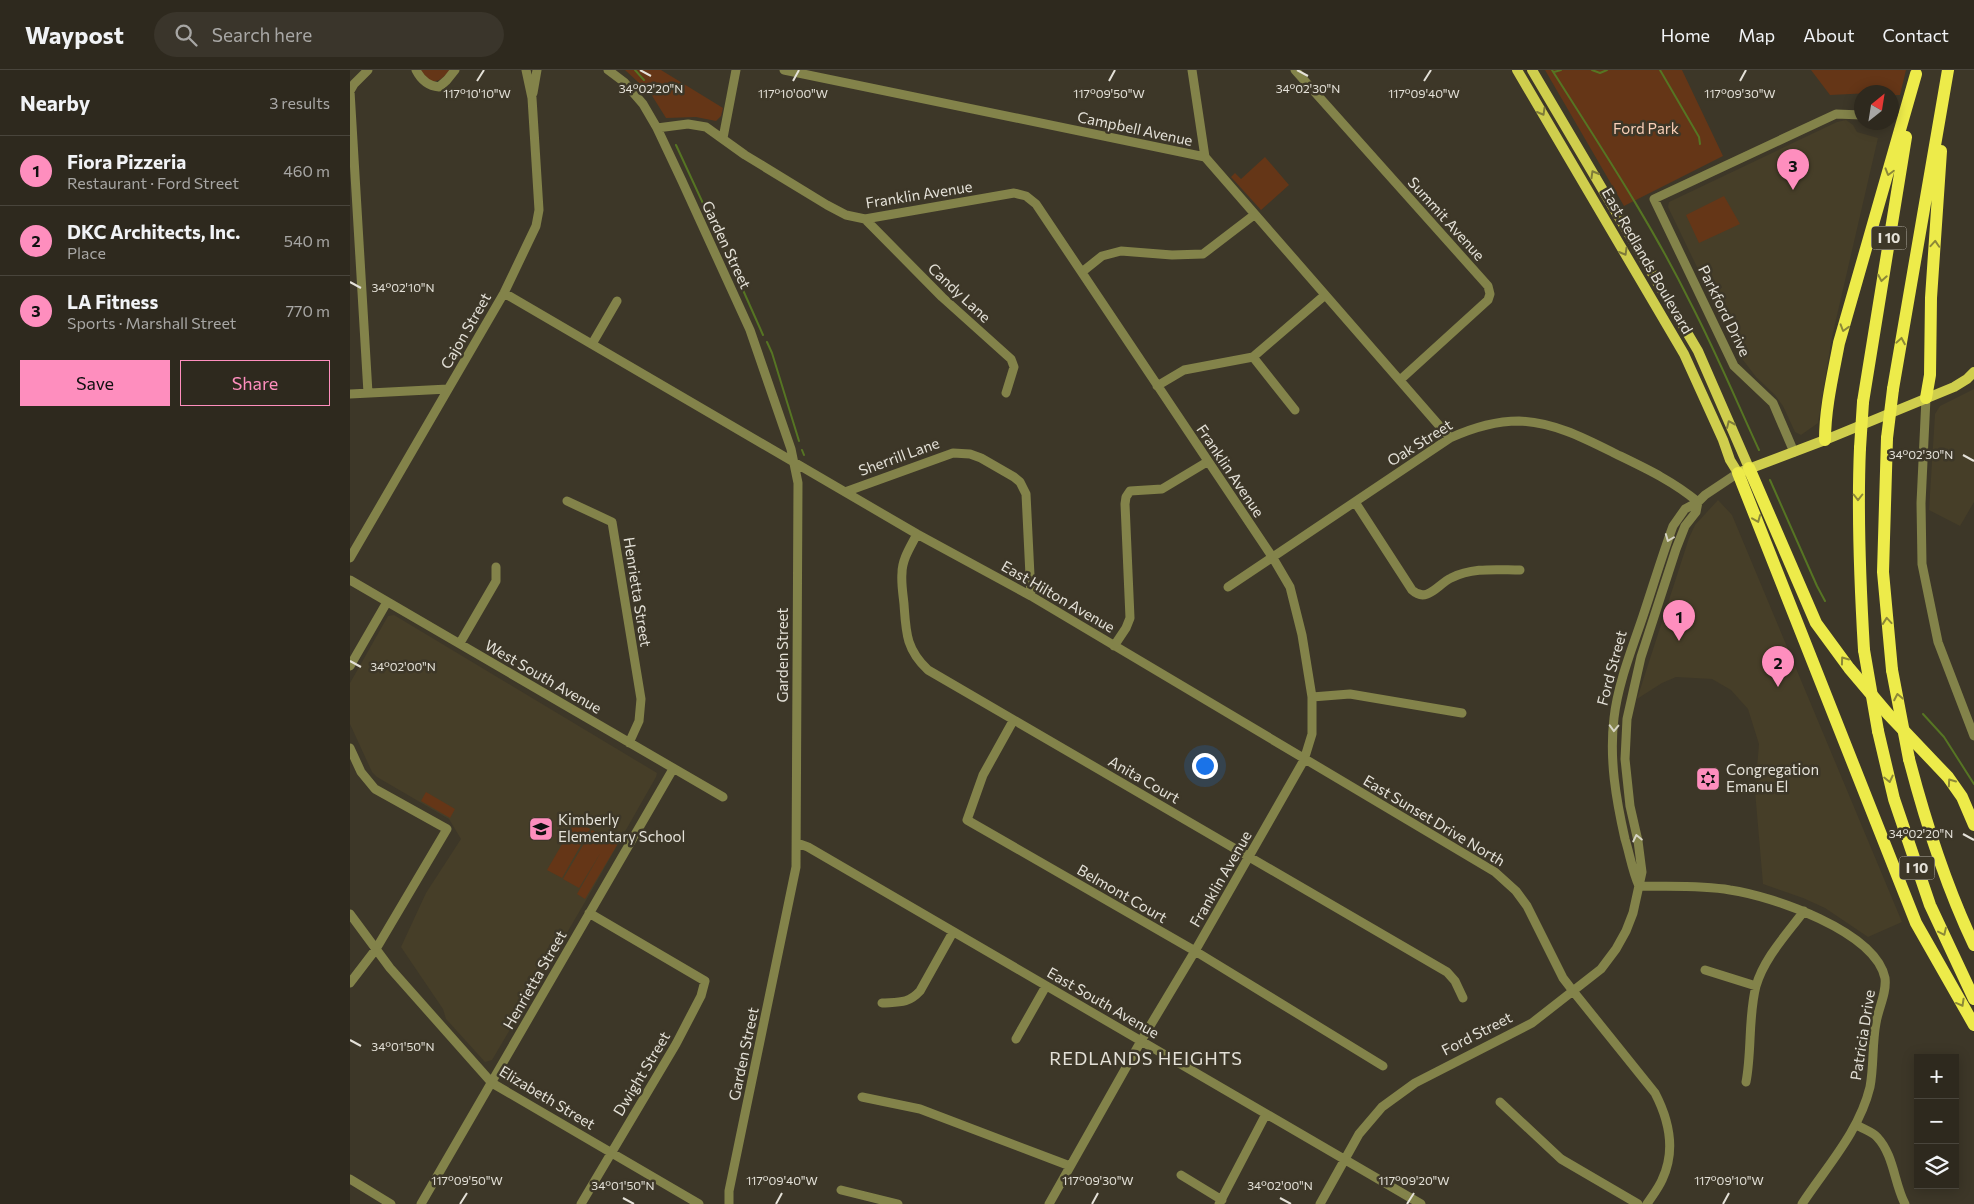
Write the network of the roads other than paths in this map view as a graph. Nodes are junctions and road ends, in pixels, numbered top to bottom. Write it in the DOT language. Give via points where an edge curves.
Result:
graph roads {
  1 [pos="368,70"];
  2 [pos="416,70"];
  3 [pos="455,70"];
  4 [pos="526,70"];
  5 [pos="537,70"];
  6 [pos="608,70"];
  7 [pos="736,70"];
  8 [pos="784,70"];
  9 [pos="1192,70"];
  10 [pos="1295,70"];
  11 [pos="1517,70"];
  12 [pos="1532,70"];
  13 [pos="1917,72"];
  14 [pos="1947,75"];
  15 [pos="532,98"];
  16 [pos="1854,115"];
  17 [pos="351,122"];
  18 [pos="657,128"];
  19 [pos="723,138"];
  20 [pos="1205,157"];
  21 [pos="1254,215"];
  22 [pos="865,219"];
  23 [pos="1082,272"];
  24 [pos="504,293"];
  25 [pos="1325,295"];
  26 [pos="617,301"];
  27 [pos="592,344"];
  28 [pos="1253,357"];
  29 [pos="1974,372"];
  30 [pos="1400,380"];
  31 [pos="1157,386"];
  32 [pos="448,389"];
  33 [pos="368,393"];
  34 [pos="1006,393"];
  35 [pos="350,394"];
  36 [pos="1926,398"];
  37 [pos="1295,410"];
  38 [pos="1450,438"];
  39 [pos="1826,440"];
  40 [pos="1794,452"];
  41 [pos="795,462"];
  42 [pos="1207,462"];
  43 [pos="1744,471"];
  44 [pos="845,492"];
  45 [pos="567,501"];
  46 [pos="1355,502"];
  47 [pos="1698,502"];
  48 [pos="917,534"];
  49 [pos="350,558"];
  50 [pos="1273,558"];
  51 [pos="496,567"];
  52 [pos="1520,570"];
  53 [pos="350,580"];
  54 [pos="1228,587"];
  55 [pos="1031,596"];
  56 [pos="387,602"];
  57 [pos="1643,617"];
  58 [pos="460,643"];
  59 [pos="1114,646"];
  60 [pos="1641,657"];
  61 [pos="350,666"];
  62 [pos="1312,697"];
  63 [pos="1462,713"];
  64 [pos="1013,721"];
  65 [pos="1974,736"];
  66 [pos="629,743"];
  67 [pos="350,748"];
  68 [pos="1304,760"];
  69 [pos="673,769"];
  70 [pos="723,797"];
  71 [pos="1974,825"];
  72 [pos="796,843"];
  73 [pos="1249,857"];
  74 [pos="1639,886"];
  75 [pos="1804,911"];
  76 [pos="350,914"];
  77 [pos="589,914"];
  78 [pos="953,932"];
  79 [pos="1974,945"];
  80 [pos="376,949"];
  81 [pos="1195,951"];
  82 [pos="1704,970"];
  83 [pos="350,983"];
  84 [pos="1046,986"];
  85 [pos="1756,986"];
  86 [pos="1573,992"];
  87 [pos="1463,998"];
  88 [pos="1974,999"];
  89 [pos="882,1003"];
  90 [pos="1974,1025"];
  91 [pos="1016,1038"];
  92 [pos="1140,1041"];
  93 [pos="1383,1066"];
  94 [pos="1746,1082"];
  95 [pos="492,1083"];
  96 [pos="862,1097"];
  97 [pos="1500,1102"];
  98 [pos="1266,1114"];
  99 [pos="1856,1126"];
  100 [pos="611,1153"];
  101 [pos="1344,1158"];
  102 [pos="1070,1166"];
  103 [pos="1181,1175"];
  104 [pos="351,1181"];
  105 [pos="841,1190"];
  106 [pos="1221,1202"];
  107 [pos="391,1204"];
  108 [pos="421,1204"];
  109 [pos="582,1204"];
  110 [pos="699,1204"];
  111 [pos="729,1204"];
  112 [pos="898,1204"];
  113 [pos="1049,1204"];
  114 [pos="1320,1204"];
  115 [pos="1421,1204"];
  116 [pos="1638,1204"];
  117 [pos="1647,1204"];
  118 [pos="1802,1204"];
  119 [pos="1905,1204"];
  1 -- 17 [label="street" via="350,92"];
  2 -- 3 [label="street" via="420,78 431,86 439,87"];
  4 -- 15 [label="street, Cajon Street"];
  5 -- 15 [label="street, Cajon Street"];
  6 -- 18 [label="street" via="636,94"];
  7 -- 19 [label="street"];
  8 -- 20 [label="street, Campbell Avenue"];
  9 -- 20 [label="street"];
  10 -- 30 [label="street, Summit Avenue" via="1488,286 1488,300"];
  11 -- 43 [label="main road, East Redlands Boulevard, one-way" via="1684,354 1730,460"];
  43 -- 12 [label="main road, East Redlands Boulevard, one-way" via="1698,351"];
  13 -- 39 [label="highway, one-way" via="1839,343 1831,383"];
  13 -- 88 [label="highway, I 10, one-way, bridge" via="1863,402 1858,492 1864,650 1894,799 1930,905"];
  36 -- 14 [label="highway, one-way"];
  79 -- 14 [label="highway, I 10, one-way, bridge" via="1931,840 1909,759 1892,670 1883,572 1887,438 1893,389"];
  15 -- 24 [label="street, Cajon Street" via="539,210 536,226"];
  16 -- 40 [label="street, Parkford Drive" via="1836,114 1654,199 1734,366 1773,404"];
  17 -- 33 [label="street"];
  18 -- 19 [label="street, Franklin Avenue" via="688,124 706,127"];
  18 -- 41 [label="street, Garden Street" via="750,330"];
  19 -- 22 [label="street, Franklin Avenue" via="828,205 846,215"];
  20 -- 21 [label="street, Campbell Avenue"];
  21 -- 23 [label="street" via="1203,254 1121,251 1102,256"];
  21 -- 25 [label="street, Campbell Avenue"];
  22 -- 23 [label="street, Franklin Avenue" via="1014,193 1026,196 1036,204"];
  22 -- 34 [label="street, Candy Lane" via="942,297 1011,359 1014,367"];
  23 -- 31 [label="street, Franklin Avenue"];
  24 -- 27 [label="street, East Hilton Avenue"];
  24 -- 32 [label="street, Cajon Street"];
  25 -- 28 [label="street"];
  25 -- 30 [label="street, Campbell Avenue"];
  26 -- 27 [label="street"];
  27 -- 41 [label="street, East Hilton Avenue"];
  28 -- 31 [label="street" via="1184,370"];
  28 -- 37 [label="street"];
  29 -- 36 [label="main road, Ford Street" via="1954,387"];
  30 -- 38 [label="street, Campbell Avenue"];
  31 -- 42 [label="street, Franklin Avenue"];
  32 -- 33 [label="street"];
  32 -- 49 [label="street, Cajon Street"];
  33 -- 35 [label="street"];
  36 -- 39 [label="main road, Ford Street"];
  36 -- 65 [label="street" via="1922,564 1938,642"];
  38 -- 46 [label="street, Oak Street"];
  38 -- 47 [label="street, Oak Street" via="1482,425 1519,421 1544,424 1566,430 1657,474"];
  39 -- 40 [label="main road, Ford Street"];
  40 -- 43 [label="main road, Ford Street"];
  41 -- 44 [label="street, East Hilton Avenue"];
  41 -- 72 [label="street, Garden Street" via="798,482"];
  42 -- 50 [label="street, Franklin Avenue"];
  42 -- 59 [label="street" via="1162,489 1135,489 1126,497 1130,618"];
  43 -- 47 [label="street, Ford Street"];
  71 -- 43 [label="highway, one-way" via="1962,797 1948,777 1888,714 1816,623"];
  43 -- 90 [label="highway, one-way" via="1916,923"];
  44 -- 48 [label="street, East Hilton Avenue"];
  44 -- 55 [label="street, Sherrill Lane" via="953,452 981,458 1014,477 1026,494"];
  45 -- 66 [label="street, Henrietta Street" via="612,522 641,699 639,721"];
  46 -- 50 [label="street, Oak Street"];
  46 -- 52 [label="street" via="1418,595 1429,594 1450,578 1471,570"];
  47 -- 57 [label="street, Ford Street, one-way" via="1684,509 1673,526"];
  47 -- 60 [label="street, Ford Street" via="1696,512 1685,526 1676,548"];
  48 -- 55 [label="street, East Hilton Avenue"];
  48 -- 64 [label="street, Anita Court" via="902,573 910,647 928,670"];
  50 -- 54 [label="street, Oak Street"];
  50 -- 62 [label="street, Franklin Avenue" via="1290,587"];
  51 -- 58 [label="street" via="496,581"];
  53 -- 56 [label="street, West South Avenue"];
  55 -- 59 [label="street, East Hilton Avenue"];
  56 -- 58 [label="street, West South Avenue"];
  56 -- 61 [label="street"];
  57 -- 60 [label="street" via="1646,625 1638,650"];
  57 -- 74 [label="street, Ford Street, one-way" via="1614,718 1613,758 1617,805 1631,870"];
  58 -- 66 [label="street, West South Avenue"];
  59 -- 68 [label="street, East Hilton Avenue"];
  74 -- 60 [label="street, Ford Street, one-way" via="1642,872 1625,759 1627,719"];
  62 -- 63 [label="street" via="1350,694"];
  62 -- 68 [label="street, Franklin Avenue" via="1312,734"];
  64 -- 73 [label="street, Anita Court"];
  64 -- 81 [label="street, Belmont Court" via="983,774 967,820"];
  66 -- 69 [label="street, West South Avenue"];
  67 -- 80 [label="street" via="361,772 375,789 447,830"];
  68 -- 73 [label="street, Franklin Avenue"];
  68 -- 86 [label="street, East Sunset Drive North" via="1508,882 1526,906"];
  69 -- 70 [label="street, West South Avenue"];
  69 -- 77 [label="street, Henrietta Street"];
  72 -- 78 [label="street, East South Avenue"];
  72 -- 111 [label="street, Garden Street" via="794,880 729,1191"];
  73 -- 81 [label="street, Franklin Avenue"];
  73 -- 87 [label="street, Anita Court" via="1447,972"];
  74 -- 75 [label="street, Patricia Drive" via="1728,890"];
  74 -- 86 [label="street, Ford Street" via="1626,931 1616,949 1601,969"];
  75 -- 85 [label="street" via="1777,947"];
  75 -- 99 [label="street, Patricia Drive" via="1846,934 1874,956 1885,980 1876,1022 1870,1087"];
  76 -- 80 [label="street, Elizabeth Street"];
  77 -- 95 [label="street, Henrietta Street"];
  77 -- 100 [label="street, Dwight Street" via="705,981 701,996 676,1044"];
  78 -- 84 [label="street, East South Avenue"];
  78 -- 89 [label="street" via="913,998"];
  80 -- 83 [label="street"];
  80 -- 95 [label="street, Elizabeth Street"];
  81 -- 92 [label="street, Franklin Avenue"];
  81 -- 93 [label="street, Belmont Court"];
  82 -- 85 [label="street"];
  84 -- 91 [label="street"];
  84 -- 92 [label="street, East South Avenue"];
  85 -- 94 [label="street"];
  86 -- 101 [label="street, Ford Street" via="1532,1023 1399,1093 1368,1122"];
  86 -- 117 [label="street, East Sunset Drive North" via="1655,1093 1665,1113 1670,1137 1668,1159 1662,1179"];
  92 -- 98 [label="street, East South Avenue"];
  92 -- 102 [label="street, Franklin Avenue"];
  95 -- 100 [label="street, Elizabeth Street"];
  95 -- 108 [label="street, Henrietta Street"];
  96 -- 102 [label="street" via="920,1109"];
  97 -- 116 [label="street" via="1561,1159"];
  98 -- 101 [label="street, East South Avenue"];
  98 -- 106 [label="street"];
  99 -- 118 [label="street, Patricia Drive"];
  99 -- 119 [label="street" via="1876,1136 1888,1153"];
  100 -- 109 [label="street, Dwight Street"];
  100 -- 110 [label="street, Elizabeth Street"];
  101 -- 114 [label="street, Ford Street"];
  101 -- 115 [label="street, East South Avenue"];
  102 -- 113 [label="street, Franklin Avenue"];
  103 -- 106 [label="street"];
  104 -- 107 [label="street"];
  105 -- 112 [label="street"];
}
